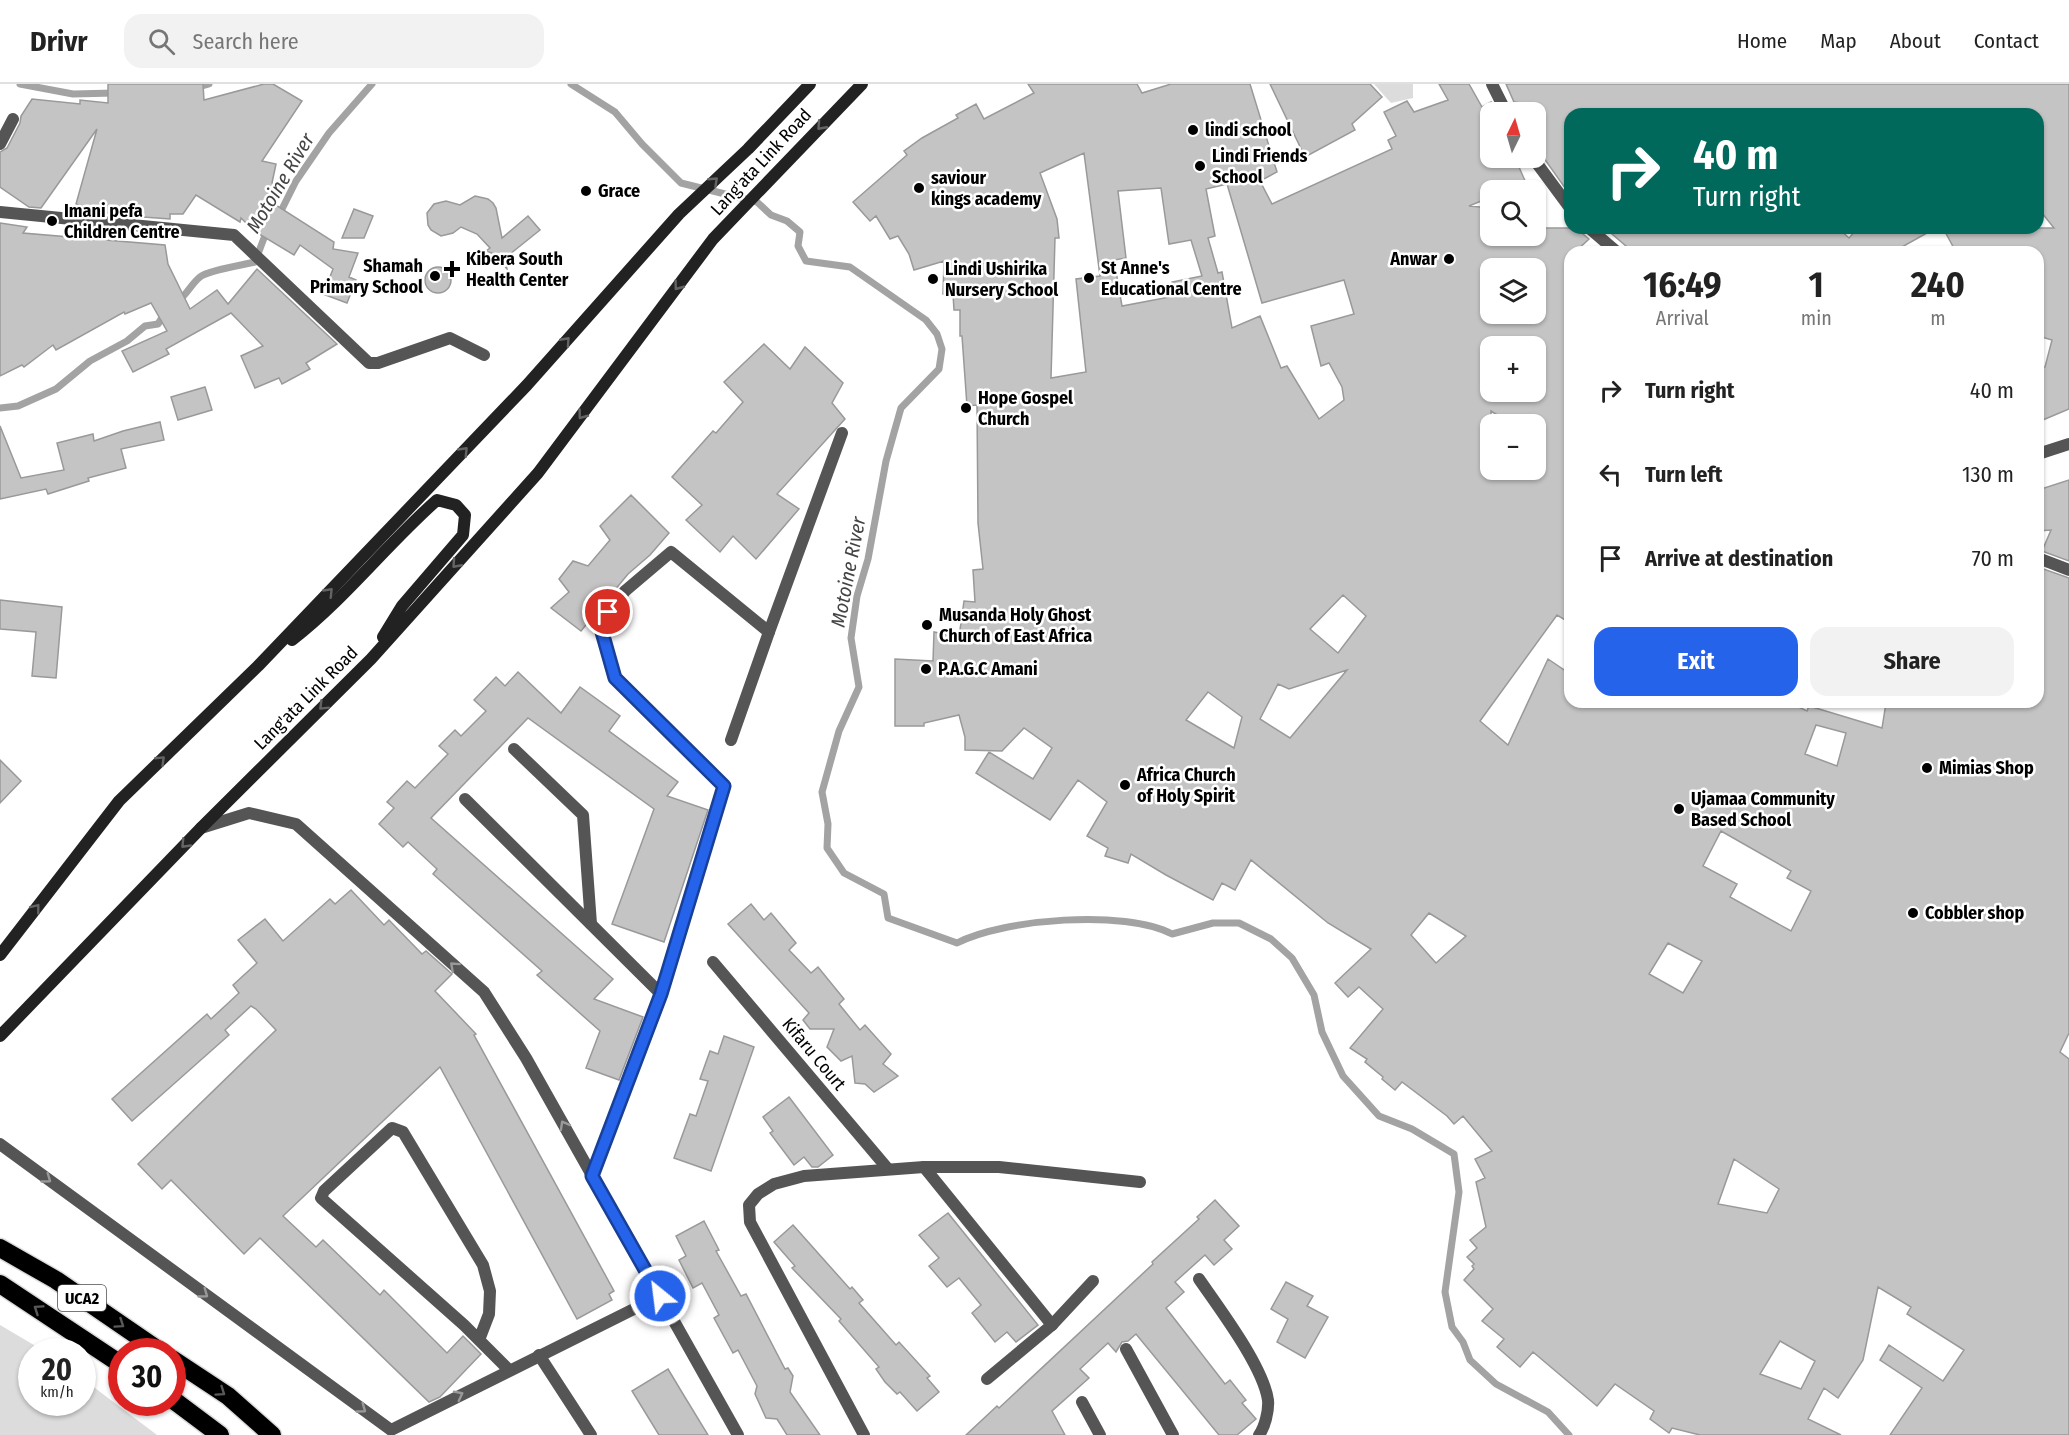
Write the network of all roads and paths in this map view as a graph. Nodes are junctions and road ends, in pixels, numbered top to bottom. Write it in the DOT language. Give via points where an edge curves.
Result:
graph roads {
  1 [pos="810,84"];
  2 [pos="862,84"];
  3 [pos="1492,84"];
  4 [pos="1501,102"];
  5 [pos="13,119"];
  6 [pos="0,144"];
  7 [pos="1540,168"];
  8 [pos="1564,200"];
  9 [pos="0,212"];
  10 [pos="1596,234"];
  11 [pos="1610,246"];
  12 [pos="484,355"];
  13 [pos="842,433"];
  14 [pos="2069,444"];
  15 [pos="2044,452"];
  16 [pos="2044,560"];
  17 [pos="2069,570"];
  18 [pos="769,632"];
  19 [pos="371,659"];
  20 [pos="258,666"];
  21 [pos="731,740"];
  22 [pos="514,749"];
  23 [pos="465,799"];
  24 [pos="201,828"];
  25 [pos="591,924"];
  26 [pos="0,955"];
  27 [pos="713,963"];
  28 [pos="661,994"];
  29 [pos="0,1036"];
  30 [pos="0,1144"];
  31 [pos="924,1167"];
  32 [pos="888,1169"];
  33 [pos="592,1176"];
  34 [pos="1140,1182"];
  35 [pos="0,1248"];
  36 [pos="1199,1279"];
  37 [pos="1093,1281"];
  38 [pos="0,1284"];
  39 [pos="660,1296"];
  40 [pos="1052,1325"];
  41 [pos="141,1338"];
  42 [pos="479,1340"];
  43 [pos="1126,1349"];
  44 [pos="539,1355"];
  45 [pos="108,1356"];
  46 [pos="186,1368"];
  47 [pos="509,1370"];
  48 [pos="987,1379"];
  49 [pos="1082,1402"];
  50 [pos="186,1410"];
  51 [pos="220,1435"];
  52 [pos="272,1435"];
  53 [pos="591,1435"];
  54 [pos="738,1435"];
  55 [pos="864,1435"];
  56 [pos="1100,1435"];
  57 [pos="1173,1435"];
  58 [pos="1259,1435"];
  20 -- 1 [label="main road, Lang'ata Link Road, one-way" via="527,385 679,214"];
  2 -- 19 [label="main road, Lang'ata Link Road, one-way" via="713,239 538,473"];
  3 -- 4 [label="street"];
  5 -- 6 [label="street"];
  7 -- 8 [label="street"];
  9 -- 12 [label="street" via="234,235 369,363 450,338"];
  10 -- 11 [label="street"];
  13 -- 18 [label="street"];
  14 -- 15 [label="street"];
  16 -- 17 [label="street"];
  18 -- 21 [label="street"];
  18 -- 28 [label="street" via="671,552 624,591 600,625 615,678 724,786"];
  19 -- 20 [label="main road" via="402,606 463,535 465,515 456,505 437,500 314,623"];
  19 -- 24 [label="main road, Lang'ata Link Road, one-way"];
  26 -- 20 [label="main road, one-way" via="119,801"];
  22 -- 25 [label="street" via="583,815"];
  23 -- 25 [label="street"];
  24 -- 29 [label="main road, Lang'ata Link Road, one-way"];
  33 -- 24 [label="street, one-way" via="484,992 296,824 249,813"];
  25 -- 28 [label="street"];
  27 -- 32 [label="street, Kifaru Court"];
  28 -- 33 [label="street"];
  30 -- 47 [label="street, one-way" via="391,1430"];
  31 -- 32 [label="street"];
  31 -- 34 [label="street" via="999,1167"];
  31 -- 40 [label="street"];
  32 -- 55 [label="street" via="804,1176 774,1184 749,1205 750,1222"];
  33 -- 39 [label="street"];
  35 -- 41 [label="highway, UCA2, one-way" via="56,1280"];
  36 -- 58 [label="street" via="1260,1376 1268,1401 1264,1429"];
  37 -- 40 [label="street"];
  45 -- 38 [label="highway, UCA2, one-way"];
  39 -- 44 [label="street"];
  39 -- 54 [label="street"];
  40 -- 48 [label="street"];
  42 -- 42 [label="street" via="321,1198 392,1128 403,1132 483,1265 490,1291 489,1314"];
  42 -- 47 [label="street"];
  43 -- 57 [label="street"];
  44 -- 47 [label="street"];
  44 -- 53 [label="street"];
  46 -- 52 [label="highway, one-way" via="228,1396"];
  49 -- 56 [label="street"];
  50 -- 51 [label="highway"];
}
